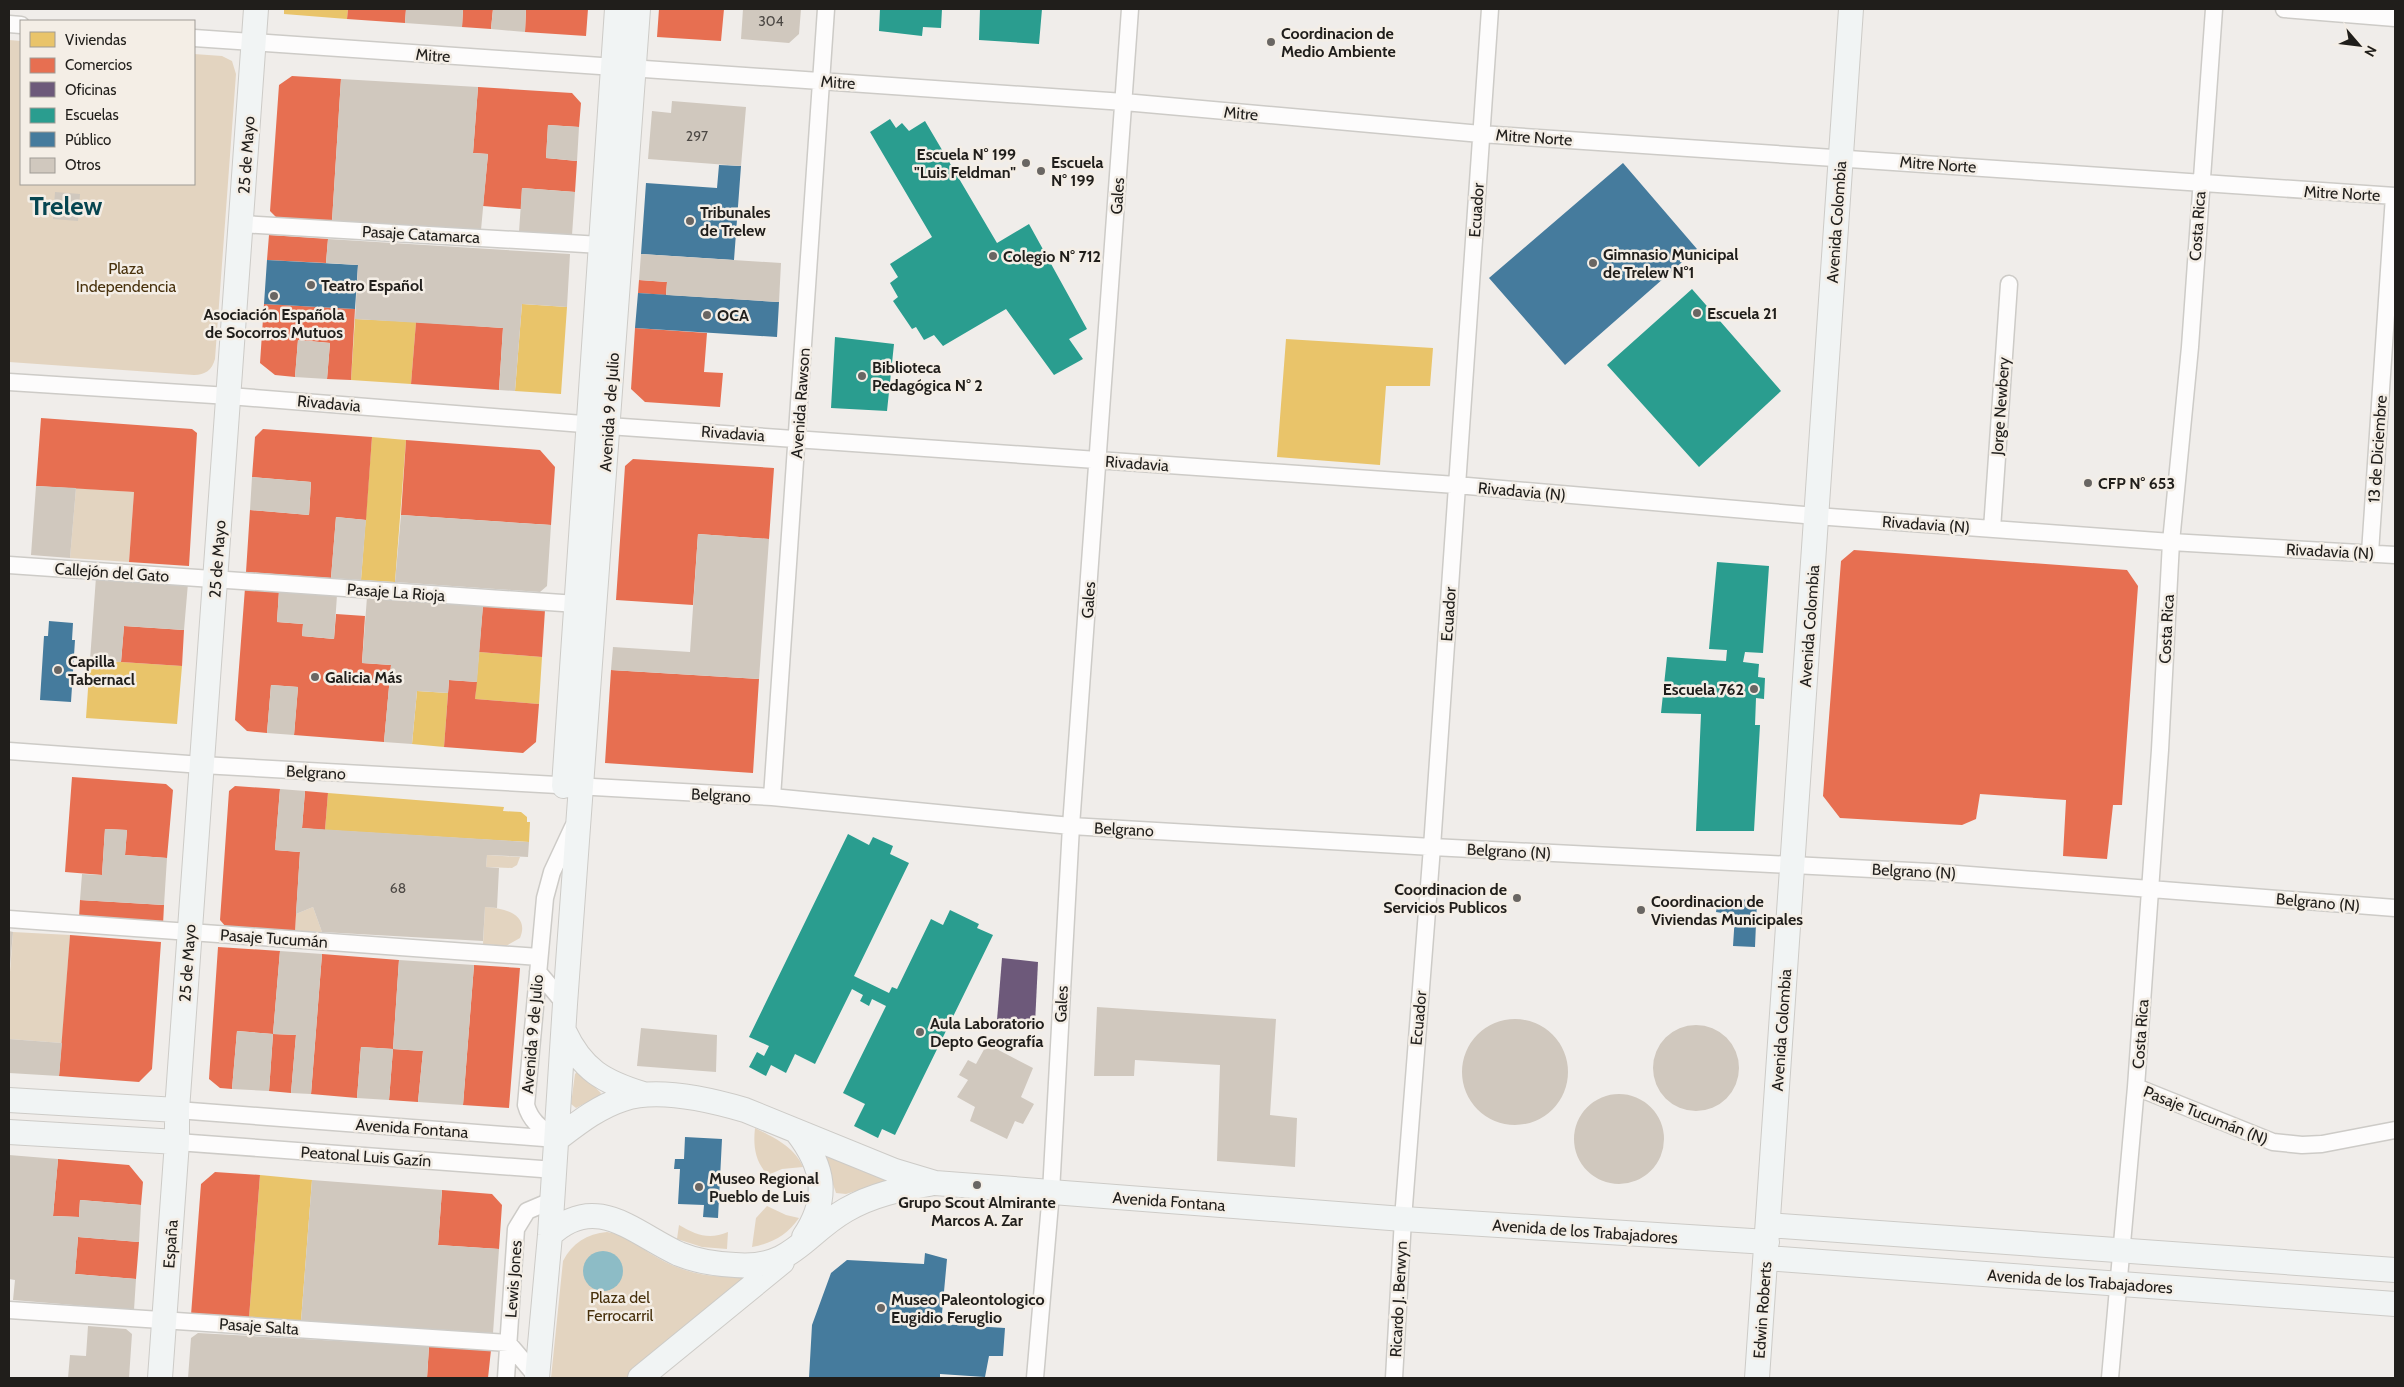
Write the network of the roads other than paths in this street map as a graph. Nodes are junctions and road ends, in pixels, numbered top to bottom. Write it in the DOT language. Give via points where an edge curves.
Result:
graph roads {
  1 [pos="256,9"];
  2 [pos="617,9"];
  3 [pos="638,9"];
  4 [pos="826,9"];
  5 [pos="1130,9"];
  6 [pos="1490,9"];
  7 [pos="1851,9"];
  8 [pos="2214,9"];
  9 [pos="2284,9"];
  10 [pos="2395,18"];
  11 [pos="195,38"];
  12 [pos="254,42"];
  13 [pos="624,69"];
  14 [pos="822,81"];
  15 [pos="1124,102"];
  16 [pos="1481,134"];
  17 [pos="1841,157"];
  18 [pos="2200,184"];
  19 [pos="2395,196"];
  20 [pos="241,224"];
  21 [pos="601,245"];
  22 [pos="2009,284"];
  23 [pos="9,382"];
  24 [pos="228,396"];
  25 [pos="598,425"];
  26 [pos="797,437"];
  27 [pos="1098,460"];
  28 [pos="1456,485"];
  29 [pos="1816,516"];
  30 [pos="1992,529"];
  31 [pos="2171,542"];
  32 [pos="2370,553"];
  33 [pos="2395,555"];
  34 [pos="9,565"];
  35 [pos="215,579"];
  36 [pos="577,604"];
  37 [pos="9,751"];
  38 [pos="202,765"];
  39 [pos="572,787"];
  40 [pos="772,797"];
  41 [pos="579,816"];
  42 [pos="1071,826"];
  43 [pos="1432,847"];
  44 [pos="1792,865"];
  45 [pos="2150,888"];
  46 [pos="2395,908"];
  47 [pos="9,919"];
  48 [pos="190,932"];
  49 [pos="538,964"];
  50 [pos="565,1004"];
  51 [pos="564,1032"];
  52 [pos="2136,1087"];
  53 [pos="643,1094"];
  54 [pos="9,1100"];
  55 [pos="177,1110"];
  56 [pos="2395,1130"];
  57 [pos="9,1132"];
  58 [pos="797,1132"];
  59 [pos="557,1139"];
  60 [pos="177,1142"];
  61 [pos="555,1170"];
  62 [pos="935,1183"];
  63 [pos="1051,1192"];
  64 [pos="553,1200"];
  65 [pos="1402,1219"];
  66 [pos="550,1235"];
  67 [pos="1767,1242"];
  68 [pos="2120,1250"];
  69 [pos="793,1252"];
  70 [pos="2395,1270"];
  71 [pos="2117,1284"];
  72 [pos="2395,1304"];
  73 [pos="9,1310"];
  74 [pos="164,1320"];
  75 [pos="508,1343"];
  76 [pos="160,1378"];
  77 [pos="506,1378"];
  78 [pos="537,1378"];
  79 [pos="640,1378"];
  80 [pos="1035,1378"];
  81 [pos="1394,1378"];
  82 [pos="1757,1378"];
  83 [pos="2110,1378"];
  1 -- 12 [label="street, 25 de Mayo"];
  2 -- 13 [label="street, Avenida 9 de Julio"];
  3 -- 13 [label="street, Avenida 9 de Julio"];
  4 -- 14 [label="street, Avenida Rawson"];
  5 -- 15 [label="street, Gales"];
  6 -- 16 [label="street, Ecuador"];
  7 -- 17 [label="street, Avenida Colombia"];
  8 -- 18 [label="street, Costa Rica"];
  9 -- 10 [label="street"];
  11 -- 12 [label="street, Mitre"];
  12 -- 13 [label="street, Mitre"];
  12 -- 20 [label="street, 25 de Mayo"];
  13 -- 14 [label="street, Mitre"];
  13 -- 21 [label="street, Avenida 9 de Julio"];
  13 -- 25 [label="street, Avenida 9 de Julio"];
  14 -- 15 [label="street, Mitre"];
  14 -- 26 [label="street, Avenida Rawson"];
  15 -- 16 [label="street, Mitre"];
  15 -- 27 [label="street, Gales"];
  16 -- 17 [label="street, Mitre Norte"];
  16 -- 28 [label="street, Ecuador"];
  17 -- 18 [label="street, Mitre Norte"];
  17 -- 29 [label="street, Avenida Colombia"];
  18 -- 19 [label="street, Mitre Norte"];
  18 -- 31 [label="street, Costa Rica" via="2190,347"];
  19 -- 32 [label="street, 13 de Diciembre"];
  20 -- 21 [label="street, Pasaje Catamarca"];
  20 -- 24 [label="street, 25 de Mayo"];
  21 -- 25 [label="street, Avenida 9 de Julio"];
  22 -- 30 [label="street, Jorge Newbery"];
  23 -- 24 [label="street, Rivadavia"];
  24 -- 25 [label="street, Rivadavia"];
  24 -- 35 [label="street, 25 de Mayo"];
  25 -- 26 [label="street, Rivadavia"];
  25 -- 36 [label="street, Avenida 9 de Julio"];
  25 -- 39 [label="street, Avenida 9 de Julio"];
  26 -- 27 [label="street, Rivadavia"];
  26 -- 40 [label="street, Avenida Rawson"];
  27 -- 28 [label="street, Rivadavia"];
  27 -- 42 [label="street, Gales"];
  28 -- 29 [label="street, Rivadavia (N)"];
  28 -- 43 [label="street, Ecuador"];
  29 -- 30 [label="street, Rivadavia (N)"];
  29 -- 44 [label="street, Avenida Colombia"];
  30 -- 31 [label="street, Rivadavia (N)"];
  31 -- 32 [label="street, Rivadavia (N)"];
  31 -- 45 [label="street, Costa Rica"];
  32 -- 33 [label="street, Rivadavia (N)"];
  34 -- 35 [label="street, Callejón del Gato"];
  35 -- 36 [label="street, Pasaje La Rioja"];
  35 -- 38 [label="street, 25 de Mayo"];
  36 -- 39 [label="street, Avenida 9 de Julio"];
  37 -- 38 [label="street, Belgrano"];
  38 -- 39 [label="street, Belgrano"];
  38 -- 48 [label="street, 25 de Mayo"];
  39 -- 40 [label="street, Belgrano"];
  39 -- 41 [label="street, Avenida 9 de Julio"];
  40 -- 42 [label="street, Belgrano"];
  41 -- 49 [label="street, Avenida 9 de Julio" via="548,885"];
  41 -- 50 [label="street, Avenida 9 de Julio"];
  42 -- 43 [label="street, Belgrano"];
  42 -- 63 [label="street, Gales"];
  43 -- 44 [label="street, Belgrano (N)"];
  43 -- 65 [label="street, Ecuador"];
  44 -- 45 [label="street, Belgrano (N)"];
  44 -- 67 [label="street, Avenida Colombia"];
  45 -- 46 [label="street, Belgrano (N)"];
  45 -- 52 [label="street, Costa Rica"];
  47 -- 48 [label="street, Pasaje Tucumán"];
  48 -- 49 [label="street, Pasaje Tucumán"];
  48 -- 55 [label="street, 25 de Mayo"];
  49 -- 50 [label="street"];
  49 -- 59 [label="street, Avenida 9 de Julio" via="526,1105 535,1124"];
  50 -- 51 [label="street, Avenida 9 de Julio"];
  51 -- 53 [label="street, Avenida 9 de Julio" via="572,1049 591,1070 616,1085"];
  51 -- 59 [label="street, Avenida 9 de Julio"];
  52 -- 56 [label="street, Pasaje Tucumán (N)" via="2273,1142 2322,1144"];
  52 -- 68 [label="street, Costa Rica"];
  53 -- 58 [label="street, Avenida Fontana" via="723,1103 764,1116"];
  53 -- 59 [label="street, Avenida Fontana" via="603,1107"];
  54 -- 55 [label="street, Avenida Fontana"];
  55 -- 59 [label="street, Avenida Fontana"];
  55 -- 60 [label="street, España"];
  57 -- 60 [label="street"];
  58 -- 62 [label="street, Avenida Fontana" via="895,1171"];
  58 -- 69 [label="street" via="816,1161 821,1195 807,1232"];
  59 -- 61 [label="street, Lewis Jones"];
  60 -- 61 [label="street, Peatonal Luis Gazín"];
  60 -- 74 [label="street, España"];
  61 -- 64 [label="street, Lewis Jones"];
  62 -- 63 [label="street, Avenida Fontana"];
  62 -- 69 [label="street, Avenida Fontana" via="903,1188 864,1200 828,1222"];
  63 -- 65 [label="street, Avenida Fontana"];
  63 -- 80 [label="street, Gales"];
  64 -- 66 [label="street, Lewis Jones"];
  64 -- 75 [label="street, Lewis Jones" via="527,1211 516,1229"];
  65 -- 67 [label="street, Avenida de los Trabajadores"];
  65 -- 81 [label="street, Ricardo J. Berwyn"];
  66 -- 69 [label="street, Avenida Fontana" via="571,1219 605,1217 623,1222 681,1254 709,1262 754,1265 768,1263"];
  66 -- 78 [label="street, Lewis Jones"];
  67 -- 68 [label="street, Avenida de los Trabajadores"];
  67 -- 71 [label="street, Avenida de los Trabajadores"];
  67 -- 82 [label="street, Edwin Roberts"];
  68 -- 70 [label="street, Avenida de los Trabajadores"];
  68 -- 71 [label="street, Costa Rica"];
  69 -- 79 [label="street"];
  71 -- 72 [label="street, Avenida de los Trabajadores"];
  71 -- 83 [label="street, Costa Rica"];
  73 -- 74 [label="street, Pasaje Salta"];
  74 -- 75 [label="street, Pasaje Salta"];
  74 -- 76 [label="street, España"];
  75 -- 77 [label="street, Lewis Jones"];
  75 -- 78 [label="street"];
}
